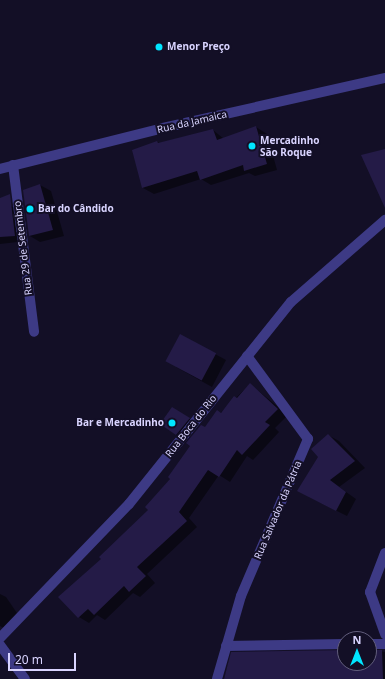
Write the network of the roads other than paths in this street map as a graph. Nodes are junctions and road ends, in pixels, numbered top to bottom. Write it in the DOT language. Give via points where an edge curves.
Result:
graph roads {
  1 [pos="385,78"];
  2 [pos="13,165"];
  3 [pos="0,169"];
  4 [pos="385,220"];
  5 [pos="34,332"];
  6 [pos="247,356"];
  7 [pos="385,553"];
  8 [pos="385,634"];
  9 [pos="0,638"];
  10 [pos="337,644"];
  11 [pos="0,645"];
  12 [pos="226,646"];
  13 [pos="25,679"];
  14 [pos="217,679"];
  1 -- 2 [label="street, Rua da Jamaica"];
  2 -- 3 [label="street, Rua da Jamaica"];
  2 -- 5 [label="street, Rua 29 de Setembro"];
  4 -- 6 [label="street, Rua Boca do Rio" via="292,302"];
  6 -- 9 [label="street, Rua Boca do Rio" via="129,504"];
  6 -- 12 [label="street, Rua Salvador da Pátria" via="308,439 241,596"];
  7 -- 8 [label="street" via="370,592"];
  10 -- 12 [label="street"];
  11 -- 13 [label="street"];
  12 -- 14 [label="street, Rua Salvador da Pátria"];
}
